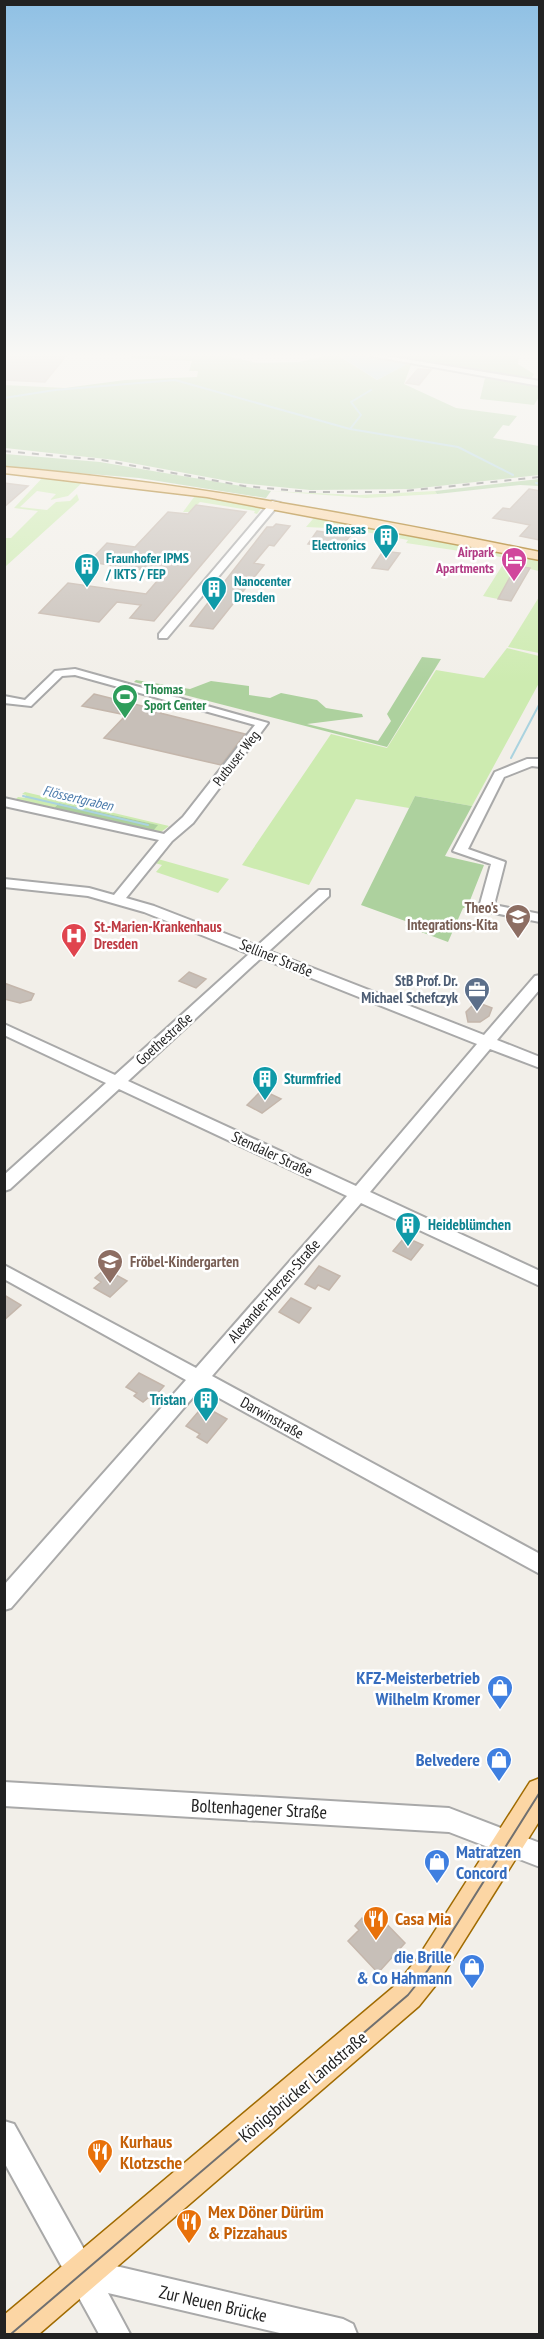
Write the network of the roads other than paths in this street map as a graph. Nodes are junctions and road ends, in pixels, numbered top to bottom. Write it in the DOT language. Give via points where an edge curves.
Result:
graph roads {
  1 [pos="4,470"];
  2 [pos="275,503"];
  3 [pos="540,556"];
  4 [pos="163,636"];
  5 [pos="4,699"];
  6 [pos="540,764"];
  7 [pos="6,805"];
  8 [pos="167,838"];
  9 [pos="4,883"];
  10 [pos="324,894"];
  11 [pos="118,899"];
  12 [pos="540,918"];
  13 [pos="260,951"];
  14 [pos="540,979"];
  15 [pos="4,1029"];
  16 [pos="488,1043"];
  17 [pos="540,1063"];
  18 [pos="117,1081"];
  19 [pos="4,1185"];
  20 [pos="358,1195"];
  21 [pos="4,1271"];
  22 [pos="540,1279"];
  23 [pos="199,1378"];
  24 [pos="540,1565"];
  25 [pos="4,1601"];
  26 [pos="540,1792"];
  27 [pos="4,1794"];
  28 [pos="508,1845"];
  29 [pos="540,1855"];
  30 [pos="4,2134"];
  31 [pos="83,2273"];
  32 [pos="11,2334"];
  33 [pos="115,2334"];
  34 [pos="343,2334"];
  1 -- 2 [label="main road" via="139,482"];
  2 -- 3 [label="main road"];
  2 -- 4 [label="street"];
  5 -- 8 [label="street, Putbuser Weg" via="27,704 59,673 75,672 262,723 188,820"];
  6 -- 12 [label="street" via="531,762 499,774 460,851 498,862 489,908"];
  7 -- 8 [label="street"];
  8 -- 11 [label="street"];
  9 -- 11 [label="street, Selliner Straße"];
  10 -- 13 [label="street, Goethestraße"];
  11 -- 13 [label="street, Selliner Straße"];
  13 -- 16 [label="street, Selliner Straße"];
  13 -- 18 [label="street, Goethestraße"];
  14 -- 16 [label="street, Alexander-Herzen-Straße"];
  15 -- 18 [label="street, Stendaler Straße"];
  16 -- 17 [label="street, Selliner Straße"];
  16 -- 20 [label="street, Alexander-Herzen-Straße"];
  18 -- 19 [label="street, Goethestraße"];
  18 -- 20 [label="street, Stendaler Straße"];
  20 -- 22 [label="street, Stendaler Straße"];
  20 -- 23 [label="street, Alexander-Herzen-Straße"];
  21 -- 23 [label="street, Darwinstraße"];
  23 -- 24 [label="street, Darwinstraße"];
  23 -- 25 [label="street, Alexander-Herzen-Straße"];
  26 -- 28 [label="main road, Königsbrücker Landstraße"];
  27 -- 28 [label="street, Boltenhagener Straße" via="428,1818 466,1825 492,1834"];
  28 -- 29 [label="street, Boltenhagener Straße"];
  28 -- 31 [label="main road, Königsbrücker Landstraße" via="408,1995"];
  30 -- 31 [label="street"];
  31 -- 32 [label="main road, Königsbrücker Landstraße"];
  31 -- 33 [label="street"];
  31 -- 34 [label="street, Zur Neuen Brücke"];
}
